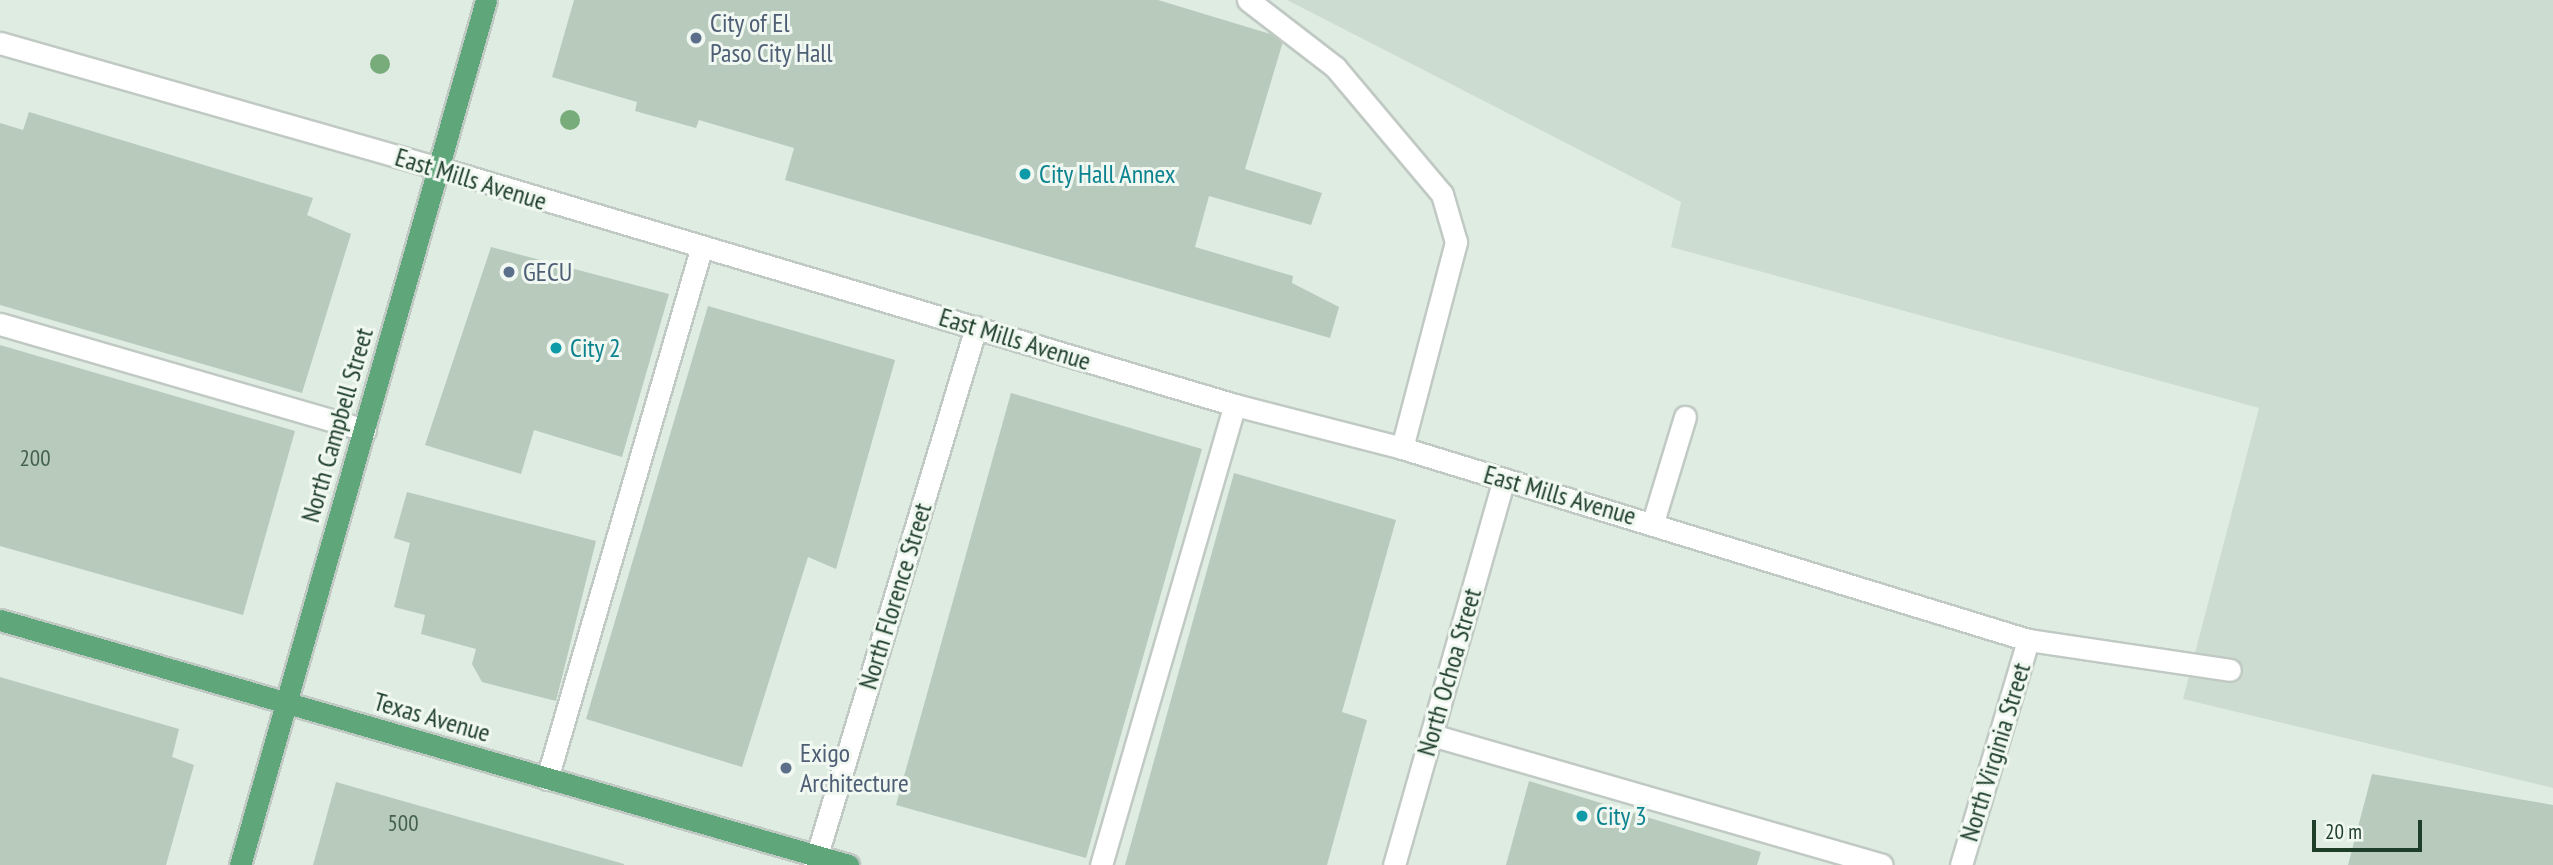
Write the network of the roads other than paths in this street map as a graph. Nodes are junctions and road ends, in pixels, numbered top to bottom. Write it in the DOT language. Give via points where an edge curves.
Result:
graph roads {
  1 [pos="486,0"];
  2 [pos="1248,0"];
  3 [pos="0,43"];
  4 [pos="439,168"];
  5 [pos="702,247"];
  6 [pos="0,324"];
  7 [pos="976,327"];
  8 [pos="1235,405"];
  9 [pos="1685,417"];
  10 [pos="365,430"];
  11 [pos="1402,448"];
  12 [pos="1504,480"];
  13 [pos="1653,522"];
  14 [pos="0,620"];
  15 [pos="2028,640"];
  16 [pos="2230,670"];
  17 [pos="288,706"];
  18 [pos="1432,736"];
  19 [pos="547,779"];
  20 [pos="816,860"];
  21 [pos="240,865"];
  22 [pos="848,865"];
  23 [pos="1101,865"];
  24 [pos="1394,865"];
  25 [pos="1882,865"];
  26 [pos="1961,865"];
  1 -- 4 [label="main road, North Campbell Street"];
  2 -- 11 [label="street" via="1335,67 1442,194 1456,242"];
  3 -- 4 [label="street, East Mills Avenue"];
  4 -- 5 [label="street, East Mills Avenue"];
  4 -- 10 [label="main road, North Campbell Street"];
  5 -- 7 [label="street, East Mills Avenue"];
  5 -- 19 [label="street"];
  6 -- 10 [label="street"];
  7 -- 8 [label="street, East Mills Avenue"];
  7 -- 20 [label="street, North Florence Street"];
  8 -- 11 [label="street, East Mills Avenue"];
  8 -- 23 [label="street"];
  9 -- 13 [label="street"];
  10 -- 17 [label="main road, North Campbell Street"];
  11 -- 12 [label="street, East Mills Avenue"];
  12 -- 13 [label="street, East Mills Avenue"];
  12 -- 18 [label="street, North Ochoa Street"];
  13 -- 15 [label="street, East Mills Avenue"];
  14 -- 17 [label="main road, Texas Avenue"];
  15 -- 16 [label="street, East Mills Avenue"];
  15 -- 26 [label="street, North Virginia Street"];
  17 -- 19 [label="main road, Texas Avenue"];
  17 -- 21 [label="main road, North Campbell Street"];
  18 -- 24 [label="street, North Ochoa Street"];
  18 -- 25 [label="street"];
  19 -- 20 [label="main road, Texas Avenue"];
  20 -- 22 [label="main road, Texas Avenue"];
}
